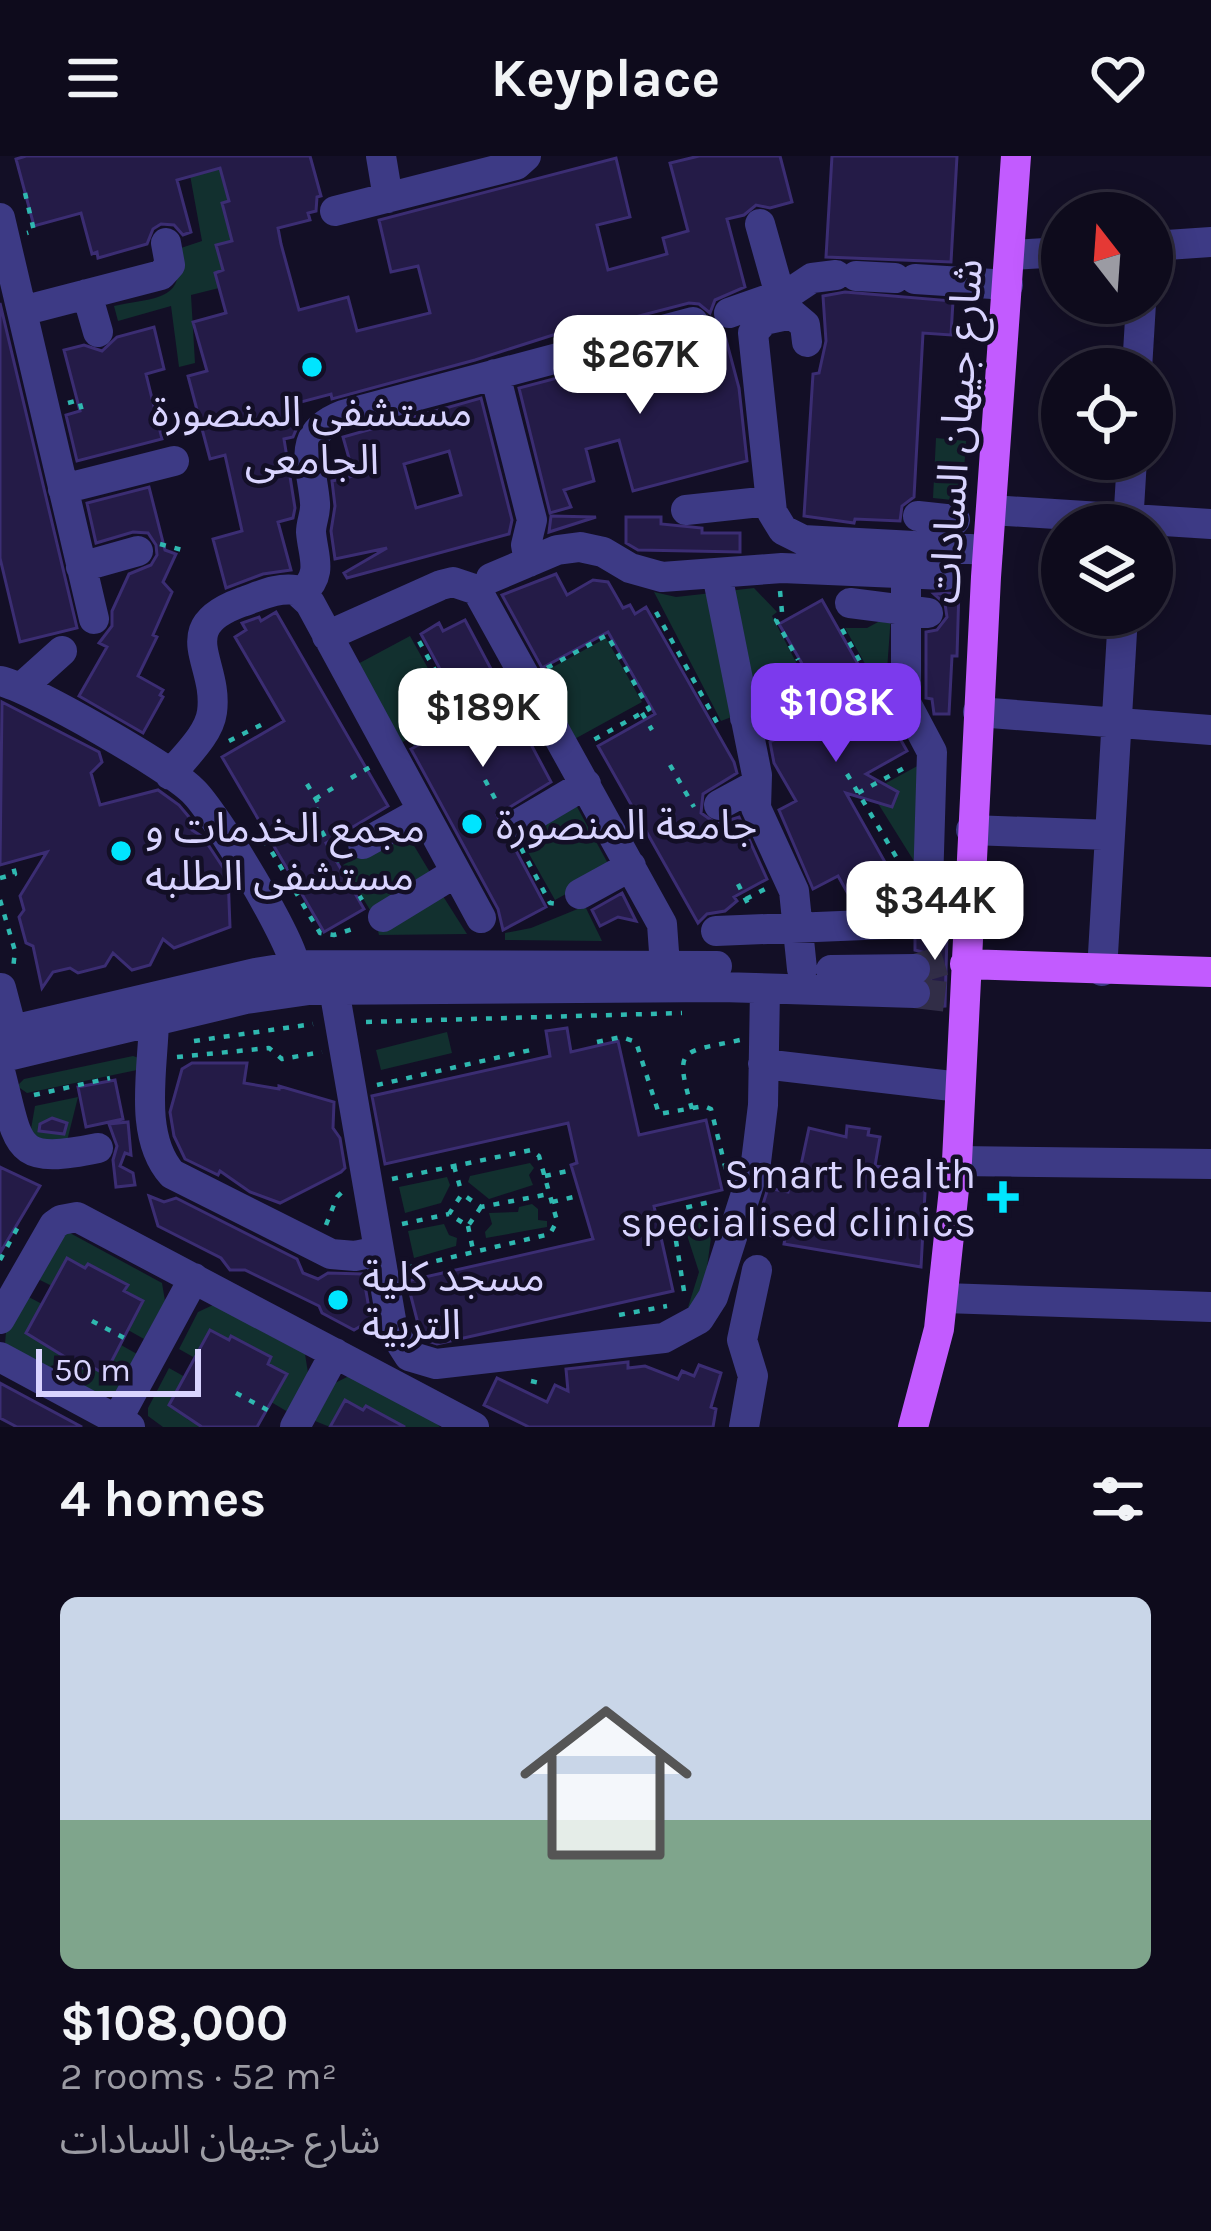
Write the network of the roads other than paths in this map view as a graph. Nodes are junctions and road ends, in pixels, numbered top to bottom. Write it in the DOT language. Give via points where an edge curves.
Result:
graph roads {
  1 [pos="381,156"];
  2 [pos="526,156"];
  3 [pos="1016,156"];
  4 [pos="455,169"];
  5 [pos="388,198"];
  6 [pos="335,211"];
  7 [pos="16,220"];
  8 [pos="760,224"];
  9 [pos="1211,242"];
  10 [pos="166,243"];
  11 [pos="1173,245"];
  12 [pos="1041,259"];
  13 [pos="1010,270"];
  14 [pos="87,294"];
  15 [pos="780,295"];
  16 [pos="22,311"];
  17 [pos="723,319"];
  18 [pos="98,332"];
  19 [pos="807,342"];
  20 [pos="495,374"];
  21 [pos="174,461"];
  22 [pos="63,490"];
  23 [pos="770,501"];
  24 [pos="686,510"];
  25 [pos="918,516"];
  26 [pos="1173,524"];
  27 [pos="1211,524"];
  28 [pos="1041,535"];
  29 [pos="972,544"];
  30 [pos="138,551"];
  31 [pos="530,562"];
  32 [pos="81,567"];
  33 [pos="906,573"];
  34 [pos="717,574"];
  35 [pos="490,578"];
  36 [pos="302,593"];
  37 [pos="850,603"];
  38 [pos="917,611"];
  39 [pos="94,619"];
  40 [pos="327,636"];
  41 [pos="1122,636"];
  42 [pos="62,652"];
  43 [pos="11,684"];
  44 [pos="805,686"];
  45 [pos="978,712"];
  46 [pos="1117,725"];
  47 [pos="747,727"];
  48 [pos="1211,730"];
  49 [pos="170,775"];
  50 [pos="586,784"];
  51 [pos="756,785"];
  52 [pos="719,805"];
  53 [pos="422,811"];
  54 [pos="514,828"];
  55 [pos="971,830"];
  56 [pos="1110,835"];
  57 [pos="363,844"];
  58 [pos="631,866"];
  59 [pos="455,873"];
  60 [pos="580,893"];
  61 [pos="481,919"];
  62 [pos="376,925"];
  63 [pos="800,928"];
  64 [pos="716,931"];
  65 [pos="960,956"];
  66 [pos="295,966"];
  67 [pos="665,966"];
  68 [pos="802,969"];
  69 [pos="1102,971"];
  70 [pos="1211,972"];
  71 [pos="396,976"];
  72 [pos="721,977"];
  73 [pos="853,981"];
  74 [pos="915,981"];
  75 [pos="4,985"];
  76 [pos="765,988"];
  77 [pos="334,989"];
  78 [pos="154,1021"];
  79 [pos="4,1040"];
  80 [pos="763,1049"];
  81 [pos="4,1086"];
  82 [pos="960,1087"];
  83 [pos="98,1148"];
  84 [pos="957,1161"];
  85 [pos="1211,1164"];
  86 [pos="380,1251"];
  87 [pos="757,1270"];
  88 [pos="194,1278"];
  89 [pos="944,1298"];
  90 [pos="1211,1307"];
  91 [pos="0,1319"];
  92 [pos="335,1353"];
  93 [pos="0,1357"];
  94 [pos="124,1424"];
  95 [pos="469,1426"];
  96 [pos="295,1427"];
  97 [pos="744,1427"];
  98 [pos="913,1427"];
  1 -- 5 [label="street"];
  2 -- 4 [label="street" via="516,165"];
  3 -- 13 [label="main road, شارع جيهان السادات"];
  4 -- 5 [label="street"];
  5 -- 6 [label="street"];
  7 -- 16 [label="street"];
  8 -- 15 [label="street"];
  9 -- 11 [label="street"];
  10 -- 14 [label="street" via="165,272 118,274"];
  12 -- 13 [label="street"];
  13 -- 15 [label="street" via="812,278"];
  13 -- 29 [label="main road, شارع جيهان السادات"];
  14 -- 16 [label="street"];
  14 -- 18 [label="street"];
  15 -- 17 [label="street"];
  16 -- 22 [label="street"];
  17 -- 19 [label="street" via="796,316"];
  17 -- 20 [label="street"];
  17 -- 23 [label="street" via="753,342"];
  20 -- 31 [label="street" via="532,520"];
  20 -- 36 [label="street" via="343,415 317,432 307,460 317,566"];
  21 -- 22 [label="street"];
  22 -- 32 [label="street"];
  23 -- 24 [label="street"];
  23 -- 29 [label="street" via="783,530 803,540"];
  25 -- 29 [label="street"];
  26 -- 27 [label="street"];
  28 -- 29 [label="street"];
  29 -- 33 [label="street"];
  29 -- 45 [label="main road, شارع جيهان السادات"];
  30 -- 32 [label="street"];
  31 -- 34 [label="street" via="580,547 651,575"];
  31 -- 35 [label="street"];
  32 -- 39 [label="street"];
  33 -- 34 [label="street"];
  33 -- 38 [label="street"];
  34 -- 47 [label="street"];
  36 -- 40 [label="street"];
  36 -- 49 [label="street" via="277,590 208,621 201,641 212,715"];
  37 -- 38 [label="street"];
  38 -- 63 [label="street" via="905,681 907,709 932,752 928,884 917,908 889,925"];
  40 -- 50 [label="street" via="441,585 466,584 484,600"];
  40 -- 53 [label="street"];
  41 -- 46 [label="street"];
  42 -- 43 [label="street"];
  43 -- 49 [label="street"];
  44 -- 47 [label="street"];
  45 -- 46 [label="street"];
  45 -- 55 [label="main road, شارع جيهان السادات"];
  46 -- 48 [label="street"];
  46 -- 56 [label="street"];
  47 -- 51 [label="street"];
  49 -- 66 [label="street" via="203,802 287,939"];
  50 -- 54 [label="street"];
  50 -- 58 [label="street"];
  51 -- 52 [label="street"];
  51 -- 63 [label="street" via="756,808 790,876"];
  53 -- 57 [label="street"];
  53 -- 59 [label="street"];
  55 -- 56 [label="street"];
  55 -- 65 [label="main road, شارع جيهان السادات"];
  56 -- 69 [label="street"];
  58 -- 60 [label="street"];
  58 -- 67 [label="street" via="662,925"];
  59 -- 61 [label="street"];
  59 -- 62 [label="street"];
  63 -- 64 [label="street"];
  63 -- 68 [label="street"];
  65 -- 69 [label="main road"];
  65 -- 82 [label="main road, شارع جيهان السادات"];
  66 -- 71 [label="street"];
  66 -- 79 [label="street"];
  67 -- 71 [label="street"];
  67 -- 72 [label="street"];
  68 -- 72 [label="street"];
  68 -- 73 [label="street"];
  69 -- 70 [label="main road"];
  71 -- 72 [label="street"];
  71 -- 77 [label="street"];
  72 -- 76 [label="street"];
  73 -- 74 [label="street"];
  73 -- 76 [label="street"];
  75 -- 79 [label="street"];
  76 -- 80 [label="street"];
  77 -- 78 [label="street"];
  77 -- 86 [label="street"];
  78 -- 79 [label="street"];
  78 -- 86 [label="street" via="153,1139 163,1164 183,1182 318,1248 343,1256"];
  80 -- 82 [label="street"];
  80 -- 86 [label="street" via="751,1180 713,1297 688,1328 664,1338 427,1364 397,1341"];
  81 -- 83 [label="street" via="21,1141 37,1155"];
  82 -- 84 [label="main road, شارع جيهان السادات"];
  84 -- 85 [label="street"];
  84 -- 89 [label="main road, شارع جيهان السادات"];
  87 -- 97 [label="street" via="742,1340 753,1376"];
  88 -- 91 [label="street" via="69,1217 54,1225"];
  88 -- 92 [label="street"];
  88 -- 94 [label="street"];
  89 -- 90 [label="street"];
  89 -- 98 [label="main road, شارع جيهان السادات"];
  92 -- 95 [label="street"];
  92 -- 96 [label="street"];
  93 -- 94 [label="street"];
}
